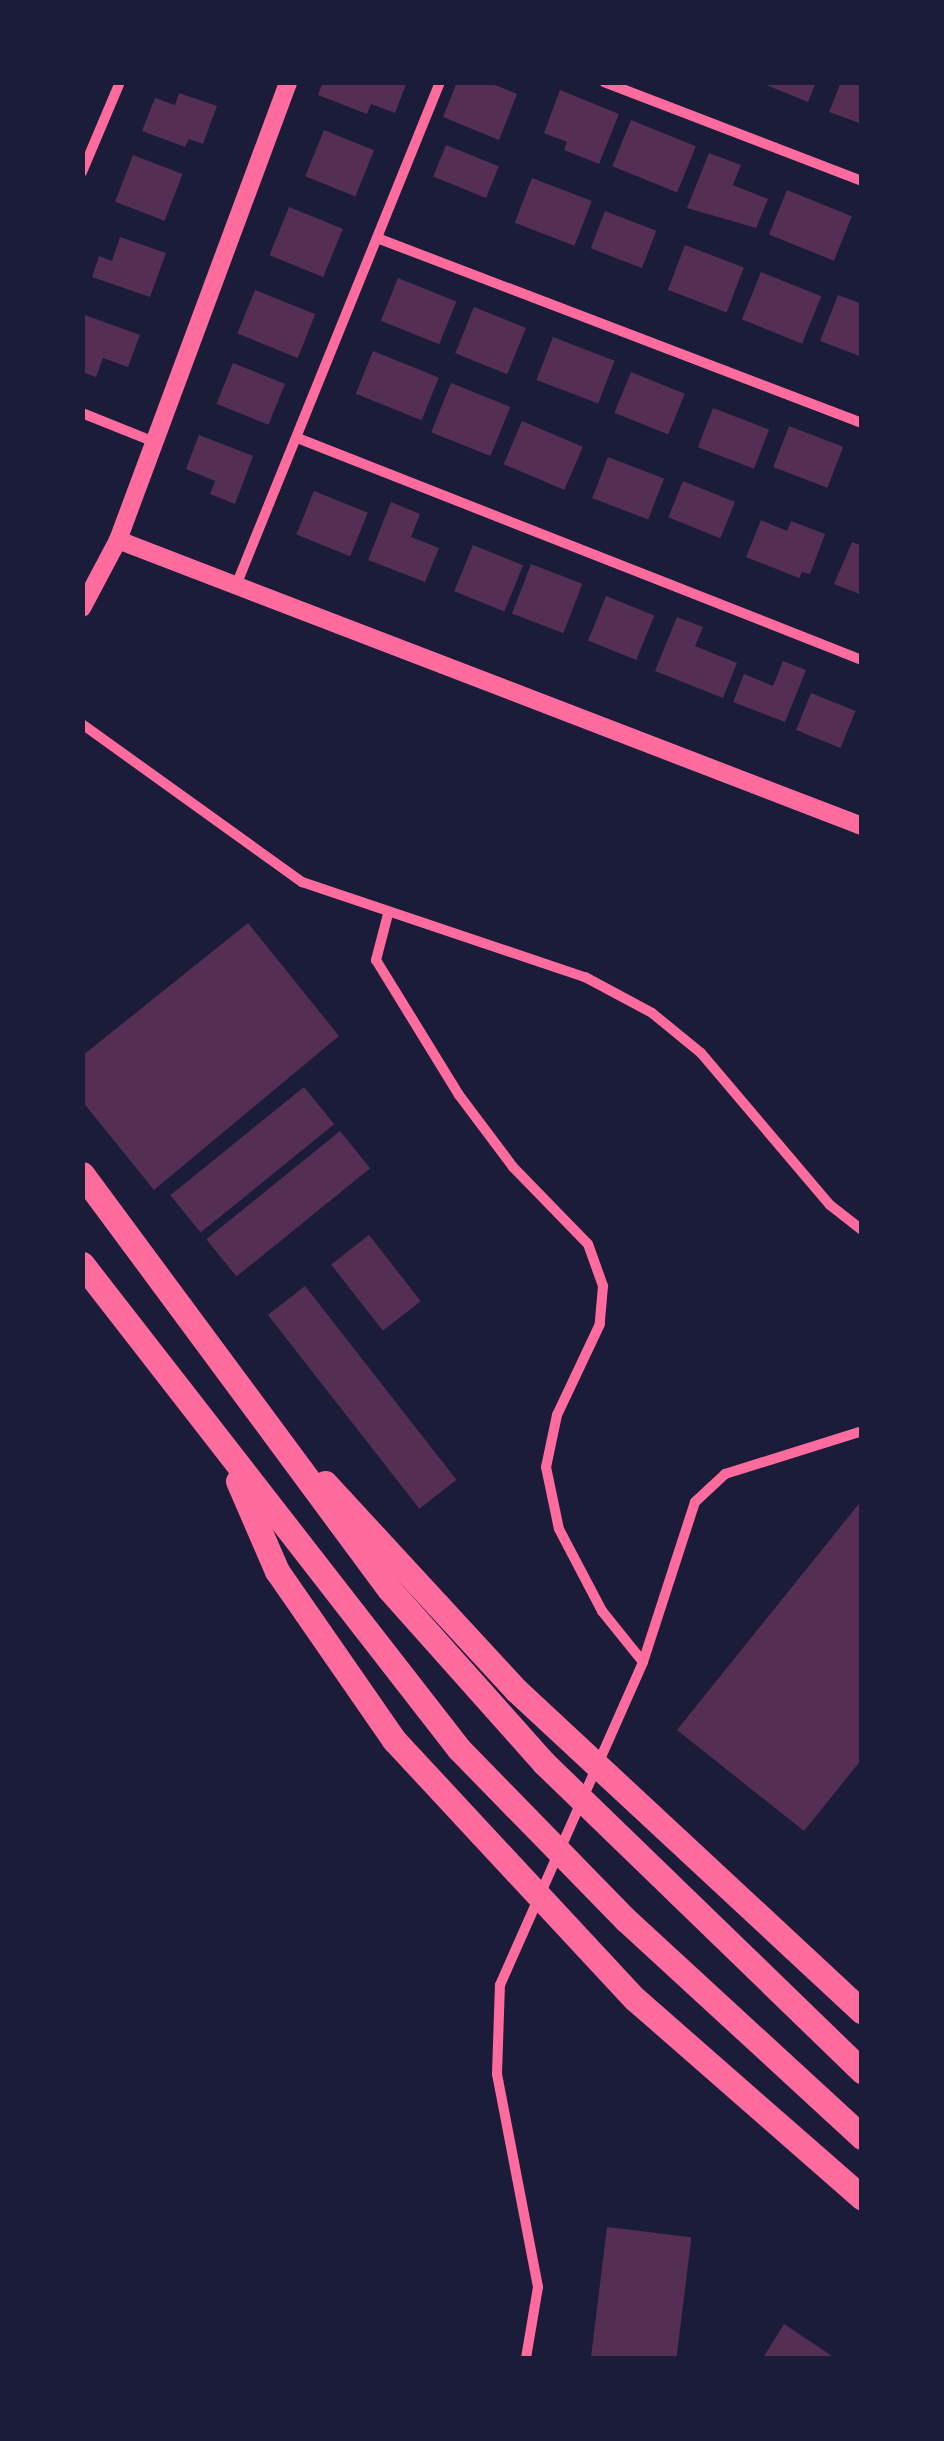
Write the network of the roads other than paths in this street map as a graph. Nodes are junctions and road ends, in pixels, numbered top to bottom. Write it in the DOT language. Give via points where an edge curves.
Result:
graph roads {
  1 [pos="120,82"];
  2 [pos="288,82"];
  3 [pos="440,82"];
  4 [pos="604,82"];
  5 [pos="82,172"];
  6 [pos="862,181"];
  7 [pos="377,238"];
  8 [pos="82,412"];
  9 [pos="862,424"];
  10 [pos="300,438"];
  11 [pos="152,442"];
  12 [pos="118,540"];
  13 [pos="237,583"];
  14 [pos="82,608"];
  15 [pos="862,660"];
  16 [pos="82,724"];
  17 [pos="862,826"];
  18 [pos="388,914"];
  19 [pos="82,1174"];
  20 [pos="862,1230"];
  21 [pos="82,1264"];
  22 [pos="249,1404"];
  23 [pos="862,1431"];
  24 [pos="224,1450"];
  25 [pos="642,1662"];
  26 [pos="862,2011"];
  27 [pos="862,2072"];
  28 [pos="862,2137"];
  29 [pos="862,2198"];
  30 [pos="526,2358"];
  1 -- 5 [label="street"];
  2 -- 11 [label="street"];
  3 -- 7 [label="street"];
  4 -- 6 [label="street"];
  7 -- 9 [label="street"];
  7 -- 10 [label="street"];
  8 -- 11 [label="street"];
  10 -- 13 [label="street"];
  10 -- 15 [label="street"];
  11 -- 12 [label="street"];
  12 -- 13 [label="street"];
  12 -- 14 [label="street"];
  13 -- 17 [label="street"];
  16 -- 18 [label="street" via="302,882"];
  18 -- 20 [label="street" via="585,977 652,1013 701,1054 830,1205"];
  18 -- 25 [label="street" via="376,960 512,1167 588,1244 604,1286 600,1324 557,1415 546,1466 559,1529 602,1610"];
  19 -- 22 [label="main road"];
  21 -- 24 [label="main road"];
  22 -- 26 [label="main road" via="516,1690"];
  22 -- 27 [label="main road" via="389,1589 544,1763"];
  23 -- 25 [label="street" via="752,1463 708,1487 683,1524"];
  24 -- 28 [label="main road" via="459,1749 625,1919"];
  24 -- 29 [label="main road" via="276,1571 394,1740 635,1999"];
  25 -- 30 [label="street" via="500,1985 497,2074 538,2287"];
}
